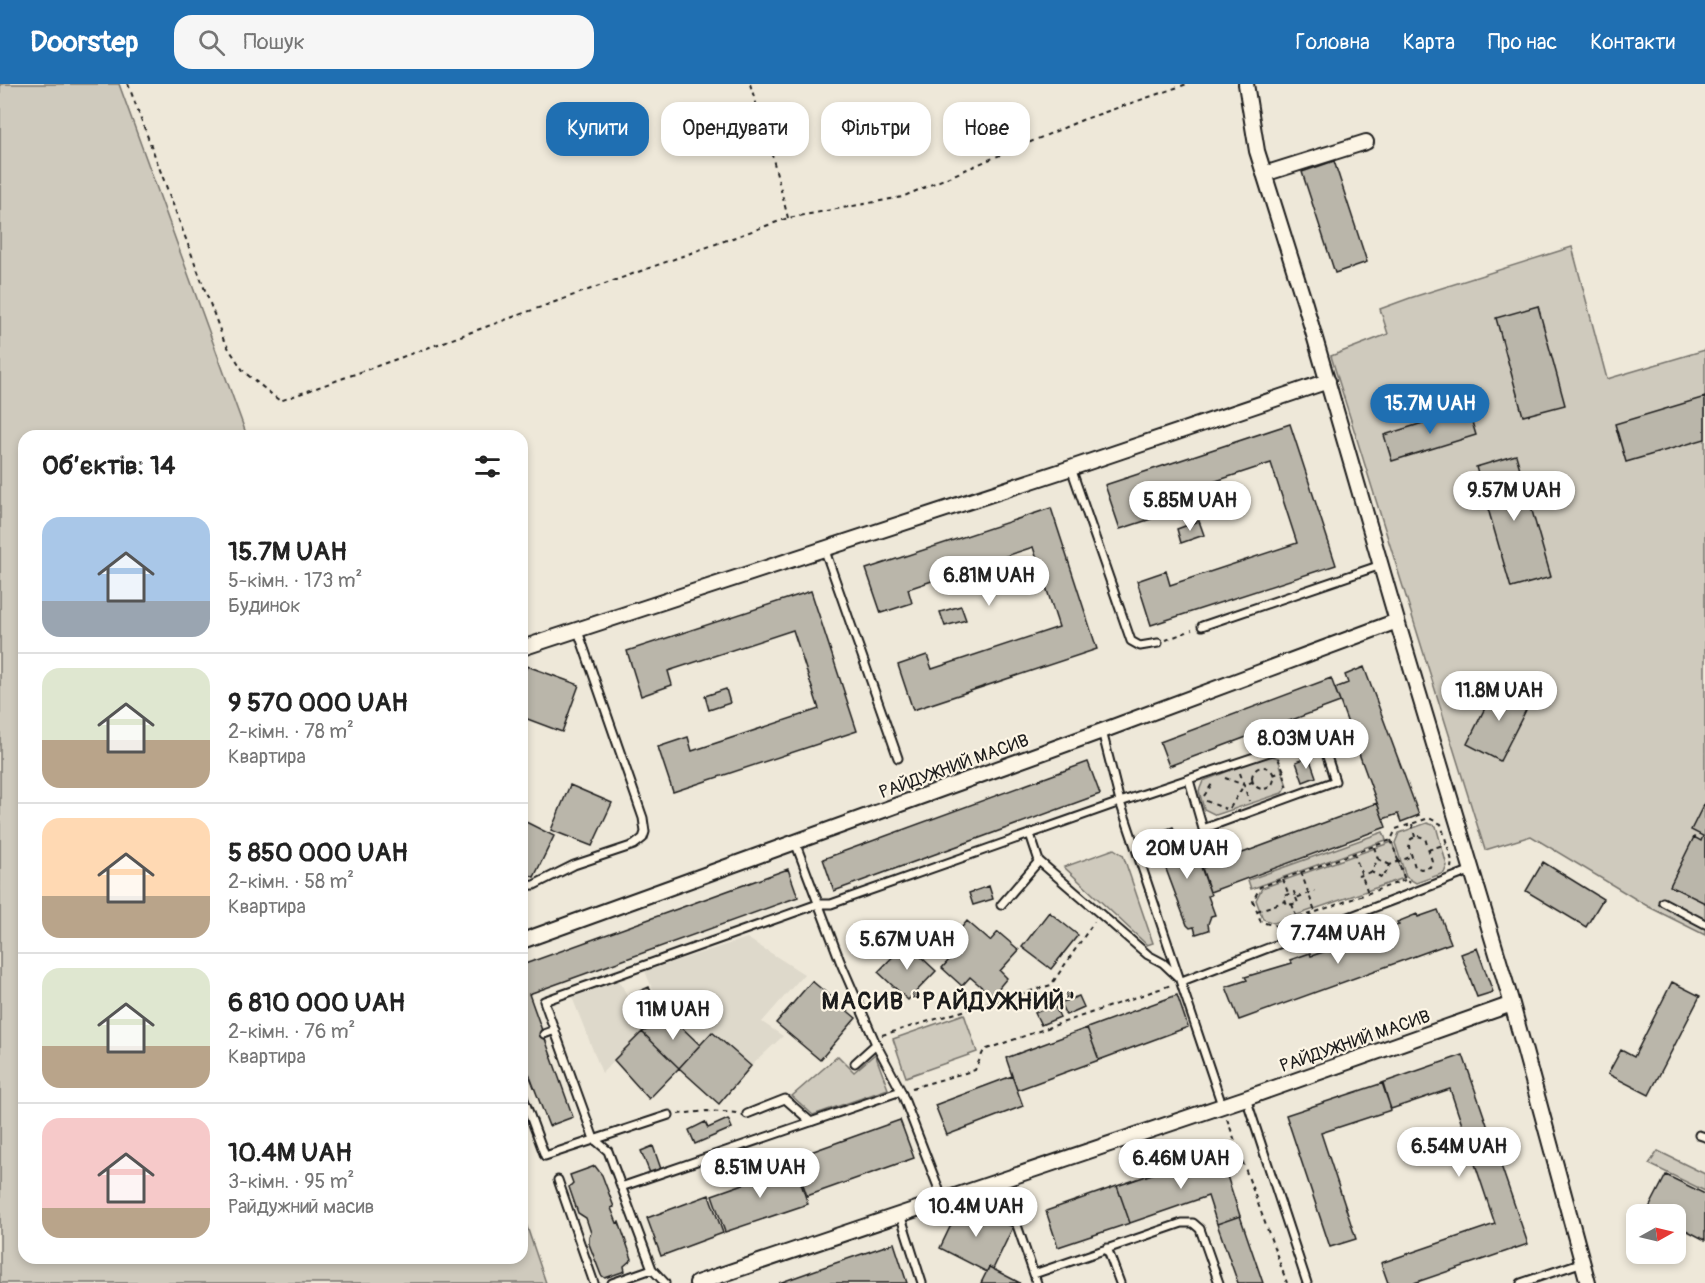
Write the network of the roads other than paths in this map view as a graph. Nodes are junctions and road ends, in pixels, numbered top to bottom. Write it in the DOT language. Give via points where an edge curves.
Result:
graph roads {
  1 [pos="1246,84"];
  2 [pos="1366,142"];
  3 [pos="1264,174"];
  4 [pos="1328,381"];
  5 [pos="1071,468"];
  6 [pos="824,548"];
  7 [pos="1381,565"];
  8 [pos="1397,621"];
  9 [pos="1202,626"];
  10 [pos="578,631"];
  11 [pos="1158,643"];
  12 [pos="528,646"];
  13 [pos="1102,731"];
  14 [pos="898,758"];
  15 [pos="1189,780"];
  16 [pos="1120,802"];
  17 [pos="1030,834"];
  18 [pos="795,842"];
  19 [pos="1039,861"];
  20 [pos="1472,870"];
  21 [pos="528,886"];
  22 [pos="1663,902"];
  23 [pos="818,904"];
  24 [pos="1001,905"];
  25 [pos="1705,924"];
  26 [pos="528,939"];
  27 [pos="1182,981"];
  28 [pos="1512,1004"];
  29 [pos="555,1030"];
  30 [pos="544,1034"];
  31 [pos="875,1040"];
  32 [pos="855,1063"];
  33 [pos="901,1091"];
  34 [pos="1246,1098"];
  35 [pos="1222,1105"];
  36 [pos="528,1110"];
  37 [pos="747,1114"];
  38 [pos="669,1115"];
  39 [pos="811,1122"];
  40 [pos="594,1138"];
  41 [pos="1001,1179"];
  42 [pos="558,1180"];
  43 [pos="621,1187"];
  44 [pos="943,1200"];
  45 [pos="900,1214"];
  46 [pos="1107,1248"];
  47 [pos="1583,1263"];
  48 [pos="652,1269"];
  49 [pos="1034,1274"];
  50 [pos="594,1283"];
  51 [pos="612,1283"];
  52 [pos="665,1283"];
  53 [pos="697,1283"];
  54 [pos="922,1283"];
  55 [pos="1037,1283"];
  56 [pos="1120,1283"];
  57 [pos="1219,1283"];
  58 [pos="1306,1283"];
  59 [pos="1521,1283"];
  60 [pos="1588,1283"];
  1 -- 3 [label="street"];
  2 -- 3 [label="street"];
  3 -- 4 [label="street"];
  4 -- 5 [label="street"];
  4 -- 7 [label="street"];
  5 -- 6 [label="street"];
  5 -- 11 [label="lane" via="1131,641 1140,646"];
  6 -- 10 [label="street"];
  6 -- 14 [label="lane"];
  7 -- 8 [label="street"];
  7 -- 9 [label="lane"];
  8 -- 13 [label="street, РАЙДУЖНИЙ МАСИВ"];
  8 -- 20 [label="street"];
  10 -- 12 [label="street"];
  10 -- 21 [label="lane" via="645,832 634,845"];
  13 -- 16 [label="lane"];
  13 -- 18 [label="street, РАЙДУЖНИЙ МАСИВ"];
  15 -- 15 [label="lane" via="1320,735 1335,781 1203,829"];
  15 -- 16 [label="lane"];
  16 -- 17 [label="lane"];
  16 -- 27 [label="lane"];
  17 -- 19 [label="lane"];
  17 -- 23 [label="lane" via="831,904"];
  18 -- 23 [label="lane"];
  18 -- 26 [label="street, РАЙДУЖНИЙ МАСИВ"];
  19 -- 24 [label="lane"];
  19 -- 27 [label="lane"];
  20 -- 27 [label="lane"];
  20 -- 28 [label="street"];
  22 -- 25 [label="lane"];
  23 -- 29 [label="lane" via="544,1000"];
  23 -- 31 [label="lane"];
  27 -- 35 [label="lane"];
  28 -- 34 [label="street, РАЙДУЖНИЙ МАСИВ"];
  28 -- 47 [label="street"];
  29 -- 30 [label="lane"];
  29 -- 40 [label="lane"];
  31 -- 32 [label="lane"];
  31 -- 33 [label="lane"];
  33 -- 39 [label="lane"];
  33 -- 44 [label="lane"];
  34 -- 35 [label="street, РАЙДУЖНИЙ МАСИВ"];
  34 -- 58 [label="lane"];
  35 -- 41 [label="street, РАЙДУЖНИЙ МАСИВ"];
  36 -- 40 [label="lane" via="545,1156"];
  37 -- 39 [label="lane" via="785,1099"];
  38 -- 40 [label="lane"];
  39 -- 43 [label="lane"];
  40 -- 43 [label="lane" via="608,1151"];
  41 -- 44 [label="street, РАЙДУЖНИЙ МАСИВ"];
  41 -- 49 [label="lane"];
  42 -- 50 [label="lane"];
  43 -- 48 [label="lane"];
  44 -- 45 [label="street, РАЙДУЖНИЙ МАСИВ"];
  45 -- 53 [label="street, РАЙДУЖНИЙ МАСИВ"];
  45 -- 54 [label="lane"];
  46 -- 49 [label="lane"];
  46 -- 56 [label="lane"];
  46 -- 57 [label="lane" via="1182,1223 1193,1223 1200,1229"];
  47 -- 59 [label="lane"];
  47 -- 60 [label="street"];
  48 -- 51 [label="lane"];
  48 -- 52 [label="lane"];
  49 -- 55 [label="lane"];
}
